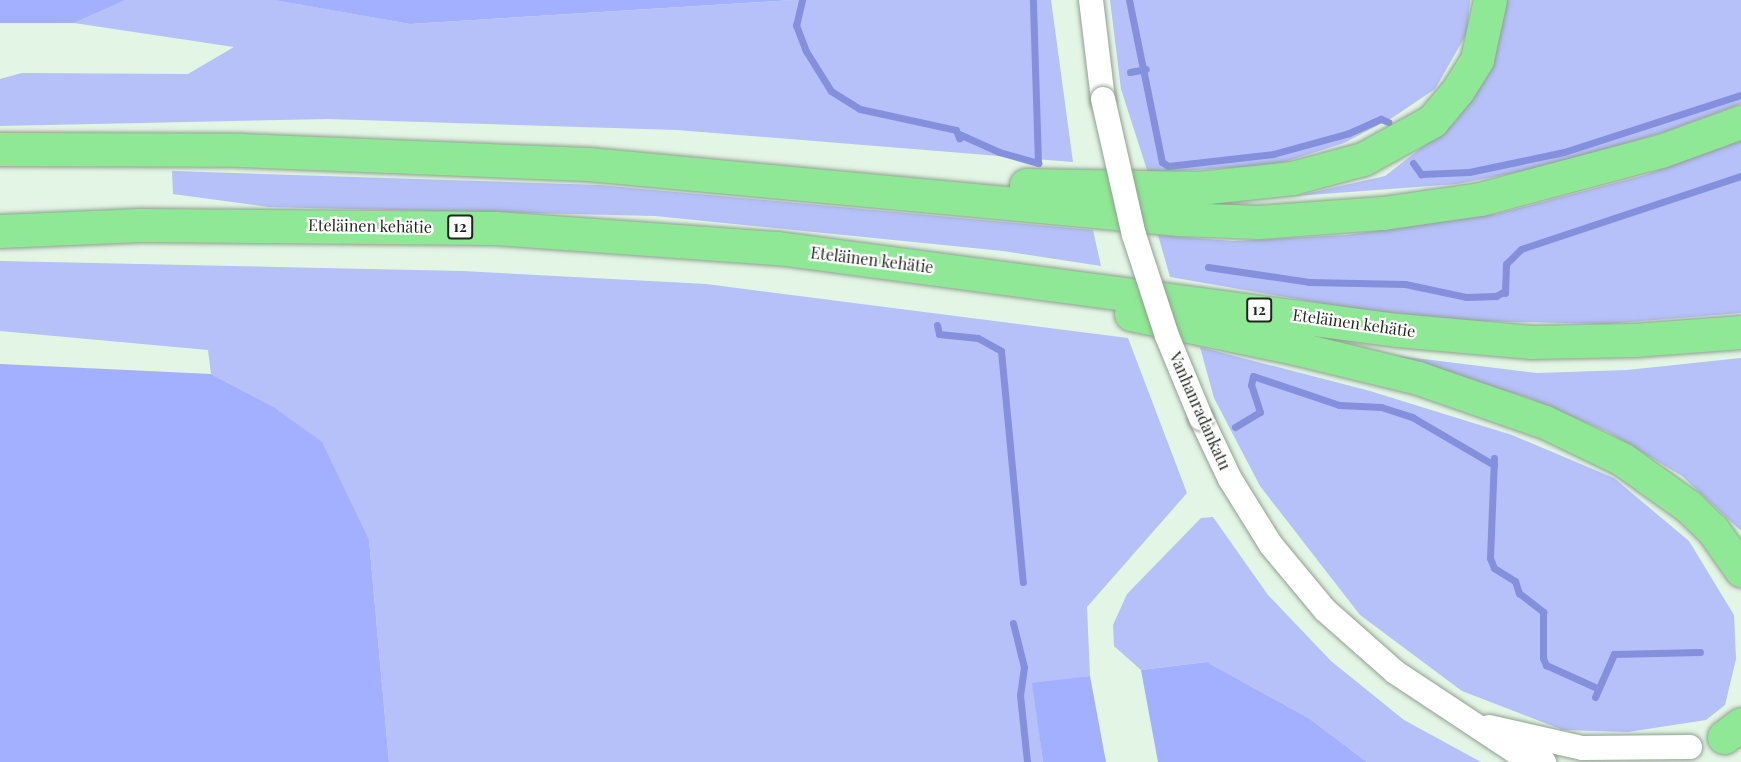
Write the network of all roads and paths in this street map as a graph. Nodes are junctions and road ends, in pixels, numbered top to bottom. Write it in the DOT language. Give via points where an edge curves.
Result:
graph roads {
  1 [pos="1091,0"];
  2 [pos="1490,0"];
  3 [pos="1741,122"];
  4 [pos="0,149"];
  5 [pos="787,180"];
  6 [pos="0,231"];
  7 [pos="778,248"];
  8 [pos="1741,332"];
  9 [pos="1741,570"];
  10 [pos="1478,724"];
  11 [pos="1735,734"];
  12 [pos="1683,755"];
  13 [pos="1544,762"];
  1 -- 10 [label="street, Vanhanradankatu, bridge" via="1103,99 1141,256 1201,418 1230,479 1271,545 1325,610 1395,672"];
  2 -- 5 [label="highway" via="1477,59 1432,121 1363,159 1292,178 1199,188"];
  3 -- 5 [label="highway" via="1599,168 1480,199 1383,213 1259,222 1179,219"];
  4 -- 5 [label="highway" via="423,156"];
  6 -- 7 [label="highway, Eteläinen kehätie / 12" via="141,225 473,227"];
  7 -- 8 [label="highway, Eteläinen kehätie / 12" via="1408,332 1531,342"];
  7 -- 9 [label="highway" via="1284,345 1461,391 1545,422 1622,459 1705,522"];
  10 -- 12 [label="street, Vanhanradankatu" via="1582,748"];
  10 -- 13 [label="street, Vanhanradankatu" via="1516,752"];
  11 -- 12 [label="street, Vanhanradankatu"];
}
